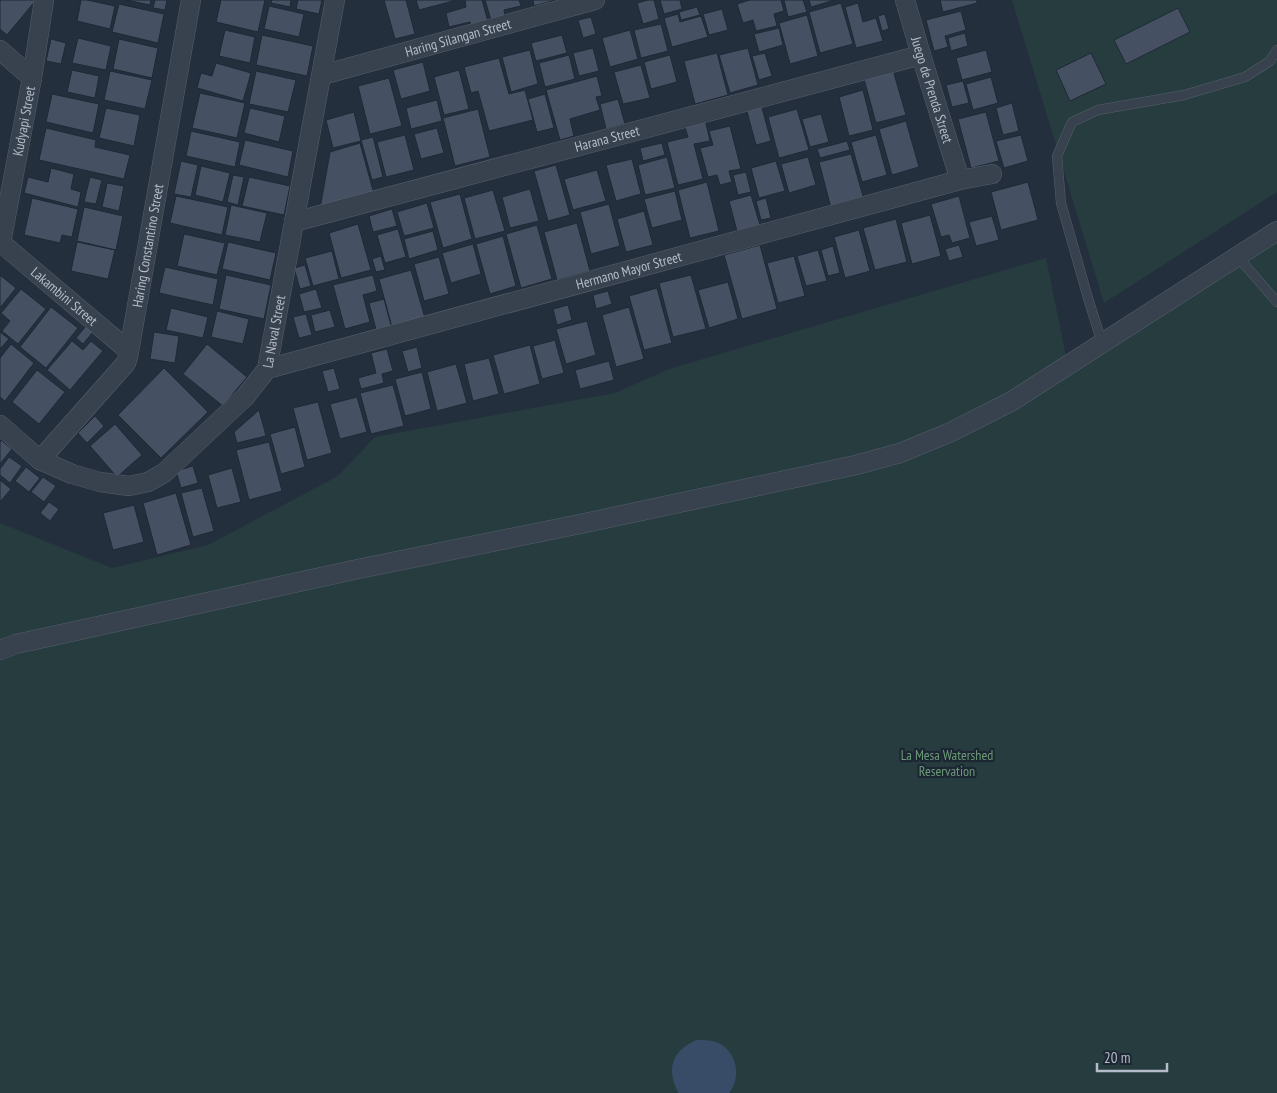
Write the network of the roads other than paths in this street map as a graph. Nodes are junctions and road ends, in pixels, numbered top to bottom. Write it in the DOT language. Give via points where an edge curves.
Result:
graph roads {
  1 [pos="44,0"];
  2 [pos="191,0"];
  3 [pos="335,0"];
  4 [pos="595,0"];
  5 [pos="905,0"];
  6 [pos="0,50"];
  7 [pos="1277,50"];
  8 [pos="920,55"];
  9 [pos="322,75"];
  10 [pos="32,78"];
  11 [pos="992,174"];
  12 [pos="960,180"];
  13 [pos="294,222"];
  14 [pos="1277,231"];
  15 [pos="0,243"];
  16 [pos="1237,256"];
  17 [pos="1277,302"];
  18 [pos="1102,343"];
  19 [pos="129,350"];
  20 [pos="267,369"];
  21 [pos="0,425"];
  22 [pos="40,460"];
  23 [pos="0,650"];
  1 -- 10 [label="street, Kudyapi Street"];
  2 -- 19 [label="street, Haring Constantino Street"];
  3 -- 9 [label="street, La Naval Street"];
  4 -- 9 [label="street, Haring Silangan Street"];
  5 -- 8 [label="street, Juego de Prenda Street"];
  6 -- 10 [label="street"];
  7 -- 18 [label="lane" via="1270,61 1245,77 1184,95 1098,110 1072,122 1057,156 1061,202"];
  8 -- 12 [label="street, Juego de Prenda Street"];
  8 -- 13 [label="street, Harana Street"];
  9 -- 13 [label="street, La Naval Street"];
  10 -- 15 [label="street, Kudyapi Street"];
  11 -- 12 [label="street, Hermano Mayor Street"];
  12 -- 20 [label="street, Hermano Mayor Street"];
  13 -- 20 [label="street, La Naval Street"];
  14 -- 16 [label="street"];
  15 -- 19 [label="street, Lakambini Street"];
  16 -- 17 [label="lane"];
  16 -- 18 [label="street"];
  18 -- 23 [label="street" via="1012,401 900,453 595,521 358,569"];
  19 -- 22 [label="street, Haring Constantino Street" via="126,363"];
  20 -- 22 [label="street, La Naval Street" via="245,397 164,473 148,482 129,486 100,482"];
  21 -- 22 [label="street, La Naval Street"];
}
